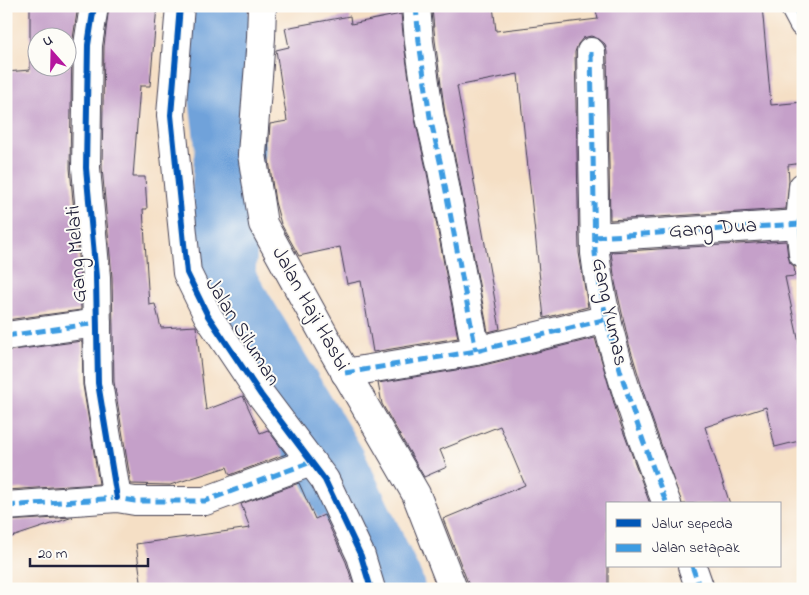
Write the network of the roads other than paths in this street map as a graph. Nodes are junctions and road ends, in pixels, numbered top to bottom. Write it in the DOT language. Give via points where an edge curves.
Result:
graph roads {
  1 [pos="94,6"];
  2 [pos="180,6"];
  3 [pos="262,6"];
  4 [pos="416,6"];
  5 [pos="794,6"];
  6 [pos="803,23"];
  7 [pos="591,52"];
  8 [pos="803,187"];
  9 [pos="800,224"];
  10 [pos="595,237"];
  11 [pos="803,254"];
  12 [pos="606,319"];
  13 [pos="97,323"];
  14 [pos="6,336"];
  15 [pos="476,351"];
  16 [pos="346,373"];
  17 [pos="311,462"];
  18 [pos="117,498"];
  19 [pos="666,502"];
  20 [pos="6,506"];
  21 [pos="693,568"];
  22 [pos="371,589"];
  23 [pos="453,589"];
  24 [pos="700,589"];
  1 -- 13 [label="street, Gang Melati" via="88,45 86,168"];
  2 -- 17 [label="street, Jalan Siluman" via="171,116 186,273 208,316"];
  3 -- 16 [label="street, Jalan Haji Hasbi" via="252,154 263,224"];
  4 -- 15 [label="street" via="418,42 430,116"];
  5 -- 6 [label="street"];
  7 -- 10 [label="street, Gang Yumas"];
  8 -- 9 [label="street"];
  9 -- 10 [label="street, Gang Dua"];
  9 -- 11 [label="street"];
  10 -- 12 [label="street, Gang Yumas"];
  12 -- 15 [label="street"];
  12 -- 19 [label="street, Gang Yumas" via="642,441"];
  13 -- 14 [label="street"];
  13 -- 18 [label="street, Gang Melati" via="98,383"];
  15 -- 16 [label="street"];
  16 -- 23 [label="street, Jalan Haji Hasbi" via="416,494"];
  17 -- 18 [label="street" via="205,501"];
  17 -- 22 [label="street, Jalan Siluman" via="325,480 361,556"];
  18 -- 20 [label="street"];
  21 -- 24 [label="street"];
}
